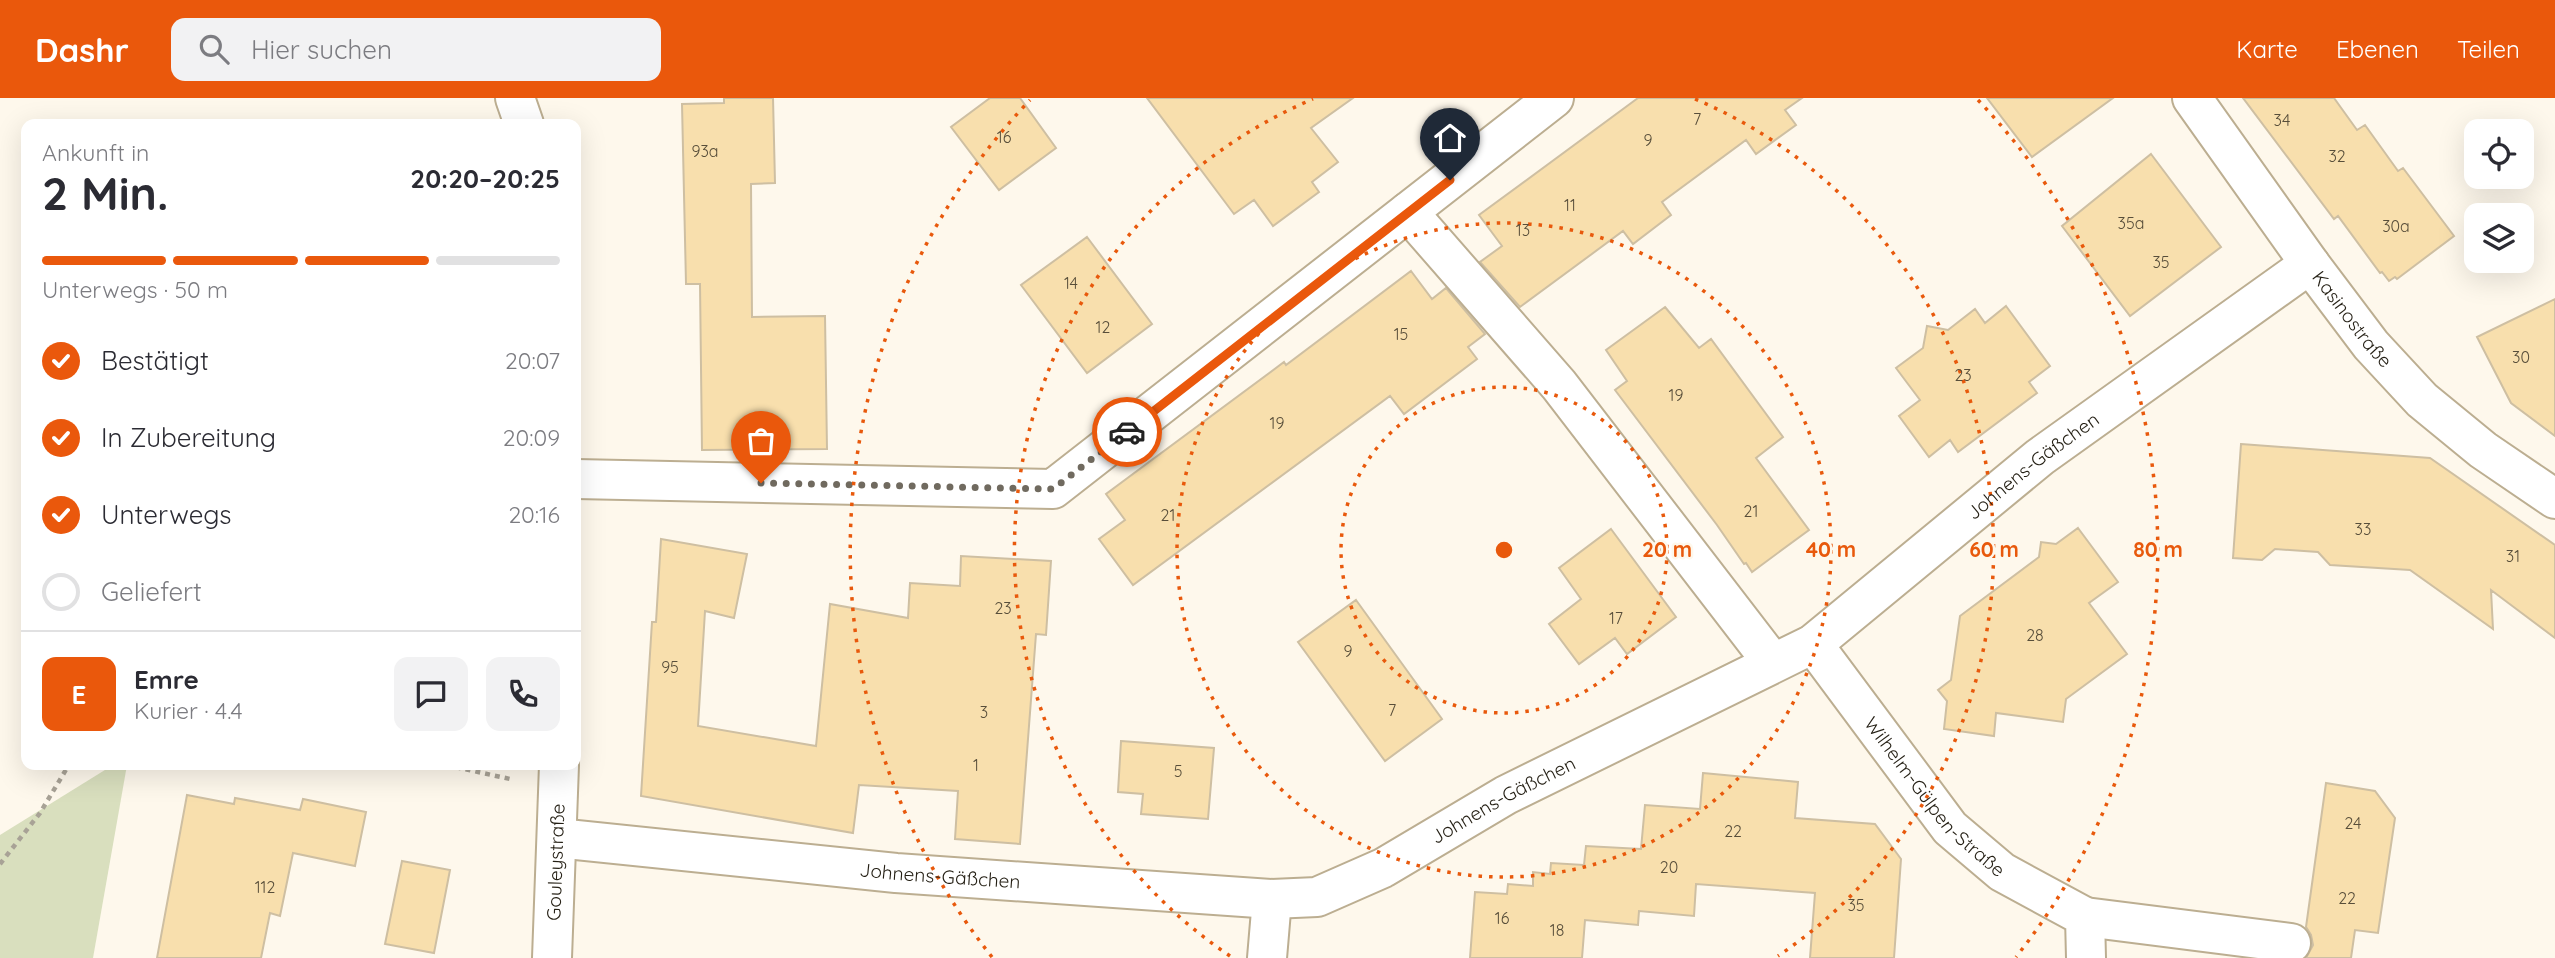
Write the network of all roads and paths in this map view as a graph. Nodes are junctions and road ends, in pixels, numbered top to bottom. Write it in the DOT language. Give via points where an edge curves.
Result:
graph roads {
  1 [pos="515,98"];
  2 [pos="1554,98"];
  3 [pos="2192,98"];
  4 [pos="522,119"];
  5 [pos="1408,212"];
  6 [pos="2310,264"];
  7 [pos="581,480"];
  8 [pos="2555,499"];
  9 [pos="1813,644"];
  10 [pos="1772,662"];
  11 [pos="66,770"];
  12 [pos="493,770"];
  13 [pos="559,777"];
  14 [pos="557,838"];
  15 [pos="0,864"];
  16 [pos="1272,899"];
  17 [pos="2085,917"];
  18 [pos="2291,943"];
  19 [pos="552,958"];
  20 [pos="1267,958"];
  21 [pos="2086,958"];
  1 -- 4 [label="street"];
  2 -- 5 [label="street"];
  3 -- 6 [label="street, Kasinostraße"];
  5 -- 7 [label="street" via="1053,489"];
  5 -- 10 [label="street" via="1559,386"];
  6 -- 8 [label="street, Kasinostraße" via="2371,345 2422,400 2483,450"];
  6 -- 9 [label="street, Johnens-Gäßchen" via="2040,457"];
  9 -- 10 [label="street, Johnens-Gäßchen"];
  9 -- 17 [label="street, Wilhelm-Gülpen-Straße" via="1950,828 2002,872"];
  10 -- 16 [label="street, Johnens-Gäßchen" via="1506,795 1382,868 1317,897"];
  11 -- 15 [label="path" via="40,813"];
  12 -- 13 [label="path"];
  13 -- 14 [label="street, Gouleystraße"];
  14 -- 16 [label="street, Johnens-Gäßchen" via="896,873"];
  14 -- 19 [label="street, Gouleystraße"];
  16 -- 20 [label="street"];
  17 -- 18 [label="street, Wilhelm-Gülpen-Straße"];
  17 -- 21 [label="street"];
}
